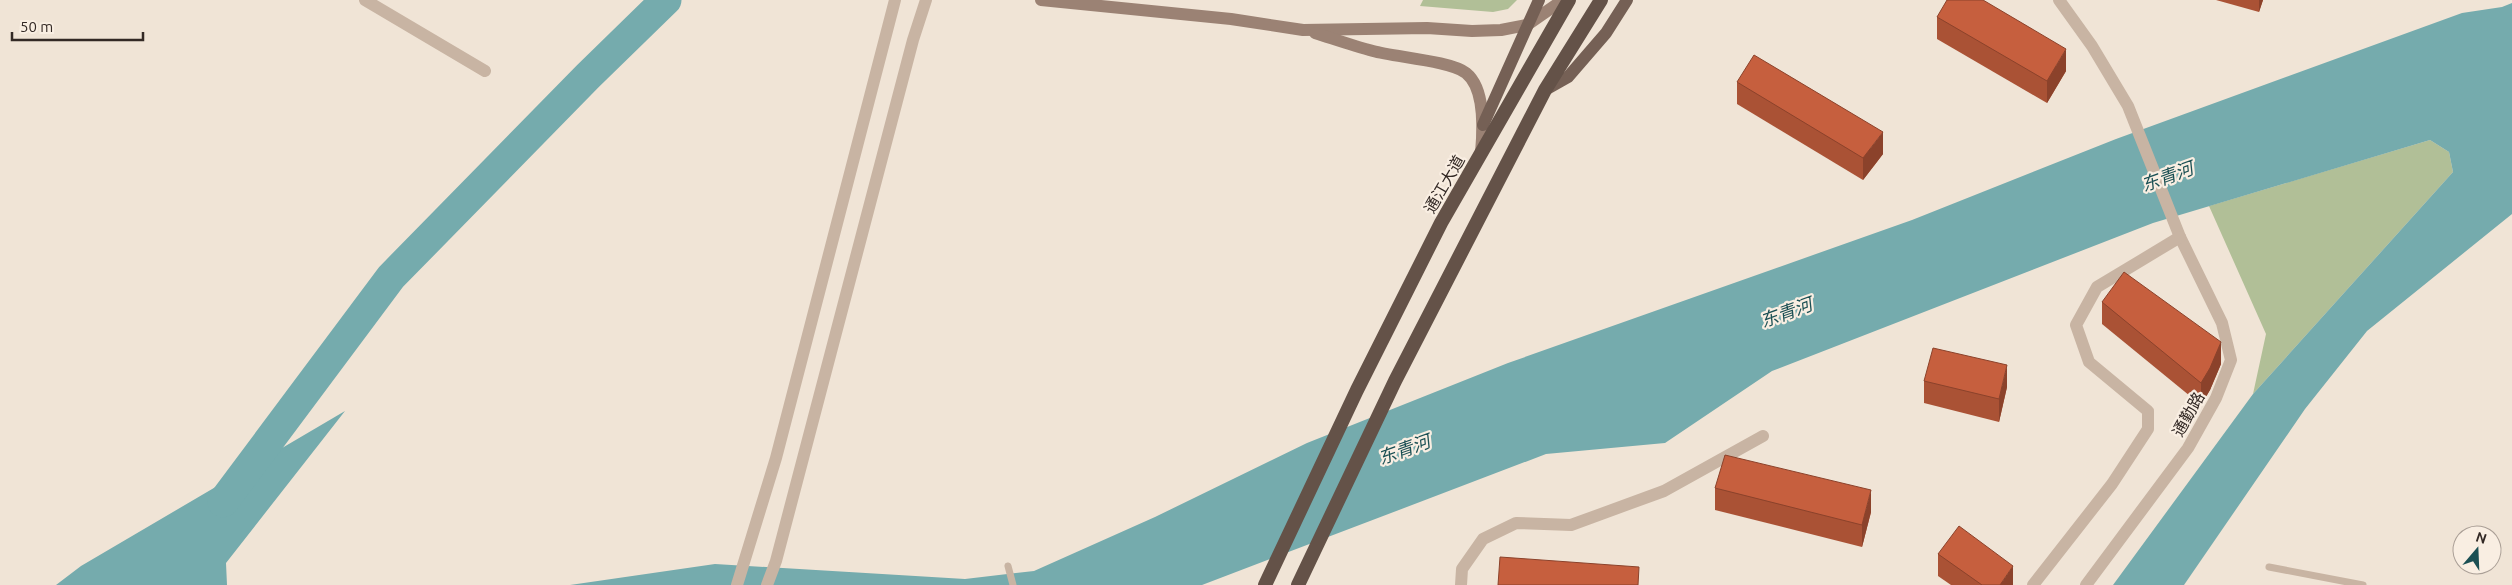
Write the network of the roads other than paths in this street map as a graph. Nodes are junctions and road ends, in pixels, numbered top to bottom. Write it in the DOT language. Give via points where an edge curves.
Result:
graph roads {
  1 [pos="895,0"];
  2 [pos="926,0"];
  3 [pos="1042,0"];
  4 [pos="1539,0"];
  5 [pos="1563,0"];
  6 [pos="1568,0"];
  7 [pos="1600,0"];
  8 [pos="1627,0"];
  9 [pos="2059,0"];
  10 [pos="368,1"];
  11 [pos="1527,25"];
  12 [pos="1303,30"];
  13 [pos="486,71"];
  14 [pos="1545,90"];
  15 [pos="1483,125"];
  16 [pos="1480,154"];
  17 [pos="2180,237"];
  18 [pos="1763,436"];
  19 [pos="1008,566"];
  20 [pos="2269,567"];
  21 [pos="737,585"];
  22 [pos="767,585"];
  23 [pos="1014,585"];
  24 [pos="1265,585"];
  25 [pos="1298,585"];
  26 [pos="1461,585"];
  27 [pos="2034,585"];
  28 [pos="2086,585"];
  29 [pos="2363,585"];
  1 -- 21 [label="street" via="776,458"];
  2 -- 22 [label="street"];
  3 -- 12 [label="main road"];
  4 -- 11 [label="main road"];
  5 -- 11 [label="main road"];
  6 -- 16 [label="highway, 通江大道"];
  7 -- 14 [label="highway"];
  8 -- 14 [label="main road" via="1606,33 1568,77"];
  9 -- 17 [label="street, 通勤路" via="2092,46 2128,106"];
  10 -- 13 [label="street"];
  11 -- 12 [label="main road" via="1472,31 1427,28"];
  11 -- 15 [label="main road"];
  12 -- 15 [label="main road" via="1466,73 1476,89"];
  14 -- 25 [label="highway" via="1395,381"];
  15 -- 16 [label="main road"];
  16 -- 24 [label="highway, 通江大道" via="1441,223"];
  17 -- 27 [label="street" via="2097,287 2076,325 2089,362 2148,410 2148,429 2112,484"];
  17 -- 28 [label="street, 通勤路" via="2222,322 2231,360 2216,398 2188,448"];
  18 -- 26 [label="street" via="1664,491 1571,526 1516,523 1483,539 1462,569"];
  19 -- 23 [label="lane"];
  20 -- 29 [label="lane"];
}
